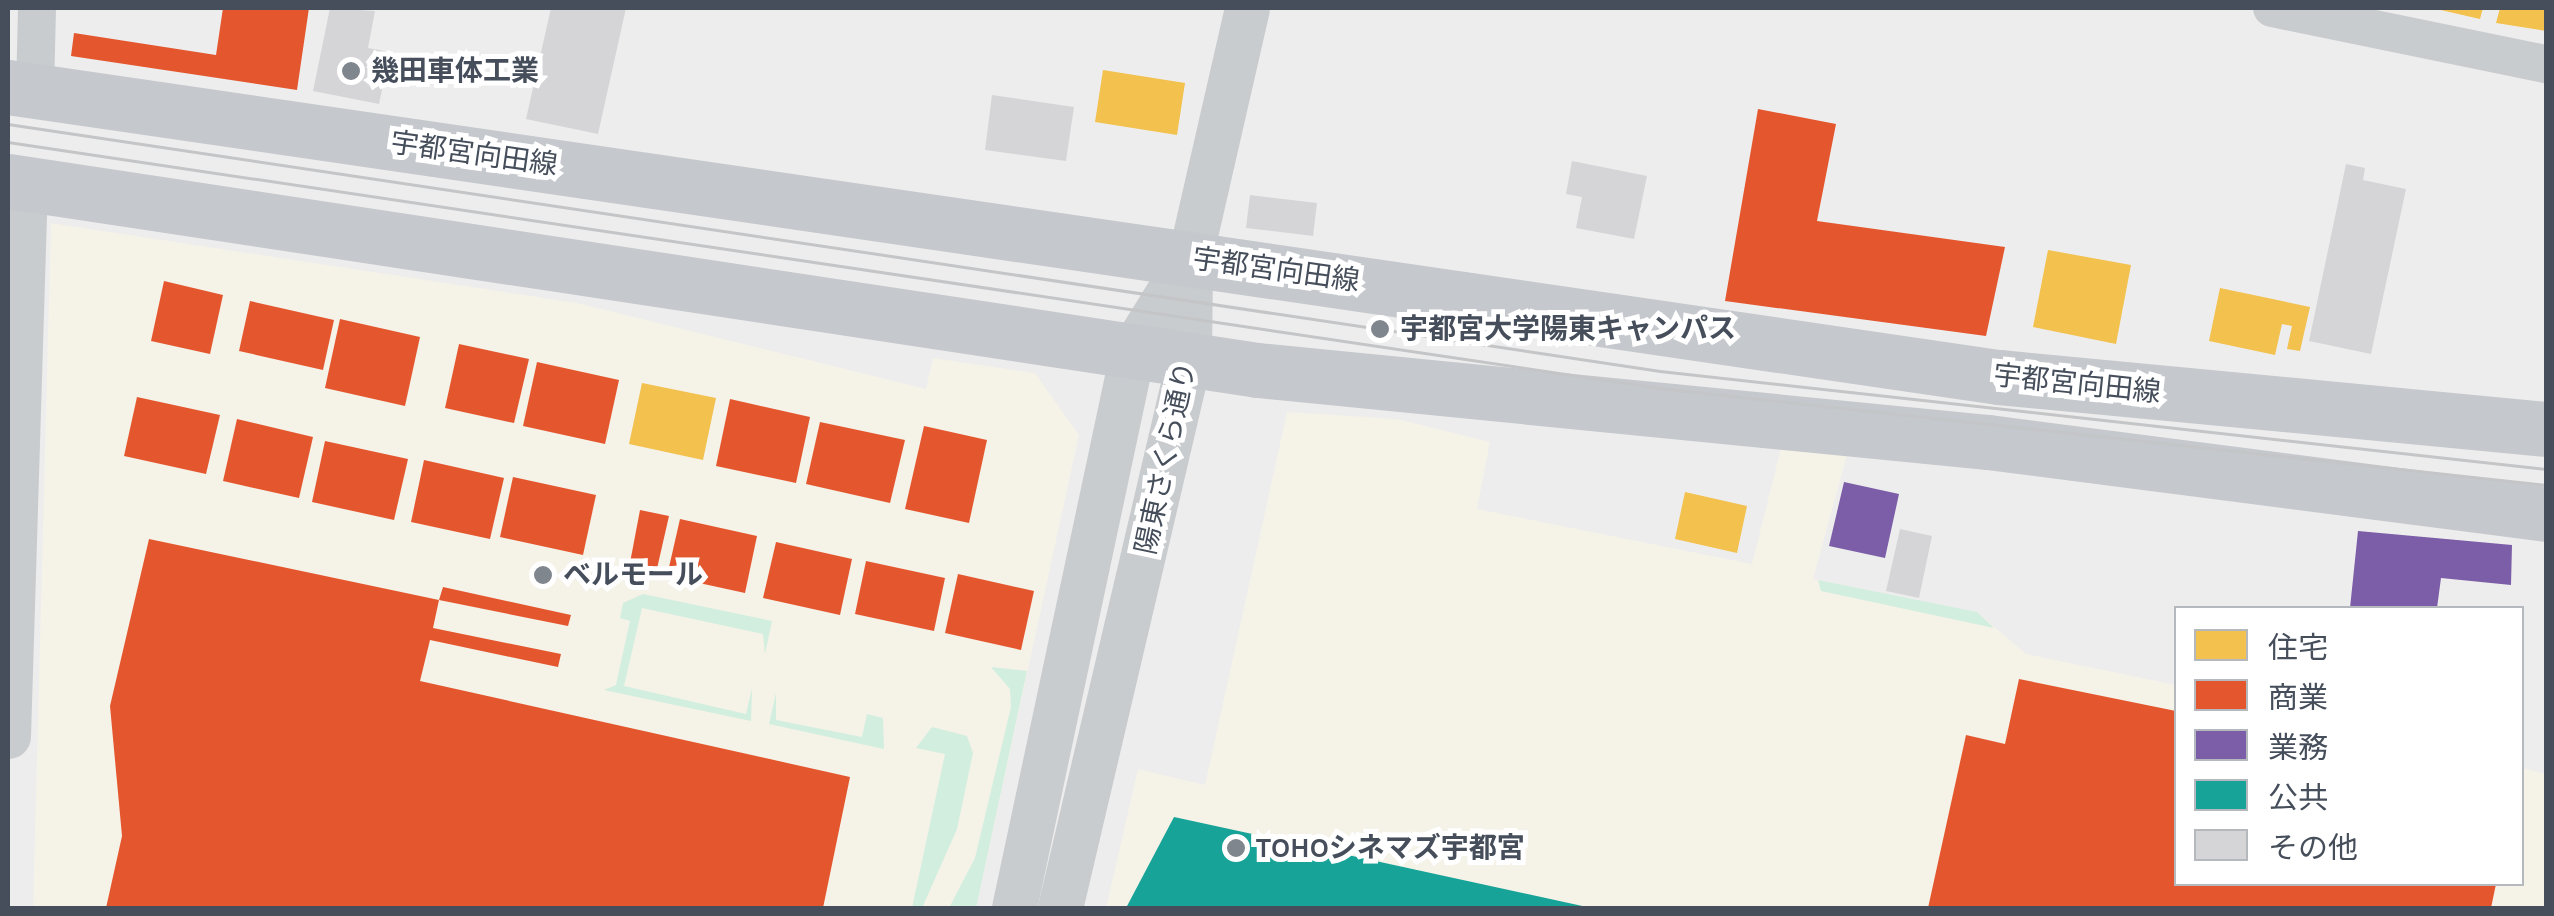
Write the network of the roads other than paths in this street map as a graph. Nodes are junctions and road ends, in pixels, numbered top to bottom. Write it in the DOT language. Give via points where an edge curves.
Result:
graph roads {
  1 [pos="36,8"];
  2 [pos="1247,8"];
  3 [pos="2272,8"];
  4 [pos="2546,64"];
  5 [pos="21,89"];
  6 [pos="16,183"];
  7 [pos="1190,257"];
  8 [pos="1133,349"];
  9 [pos="1189,359"];
  10 [pos="2546,430"];
  11 [pos="2546,514"];
  12 [pos="8,736"];
  13 [pos="1014,908"];
  14 [pos="1060,908"];
  1 -- 5 [label="street"];
  2 -- 7 [label="street"];
  3 -- 4 [label="street"];
  5 -- 7 [label="main road, 宇都宮向田線"];
  6 -- 8 [label="main road"];
  6 -- 12 [label="street"];
  7 -- 8 [label="street, 陽東さくら通り"];
  7 -- 9 [label="street, 陽東さくら通り"];
  7 -- 10 [label="main road, 宇都宮向田線" via="1999,377"];
  8 -- 9 [label="main road"];
  8 -- 13 [label="street, 陽東さくら通り"];
  9 -- 11 [label="main road" via="1566,406 1988,442"];
  9 -- 14 [label="street, 陽東さくら通り"];
}
